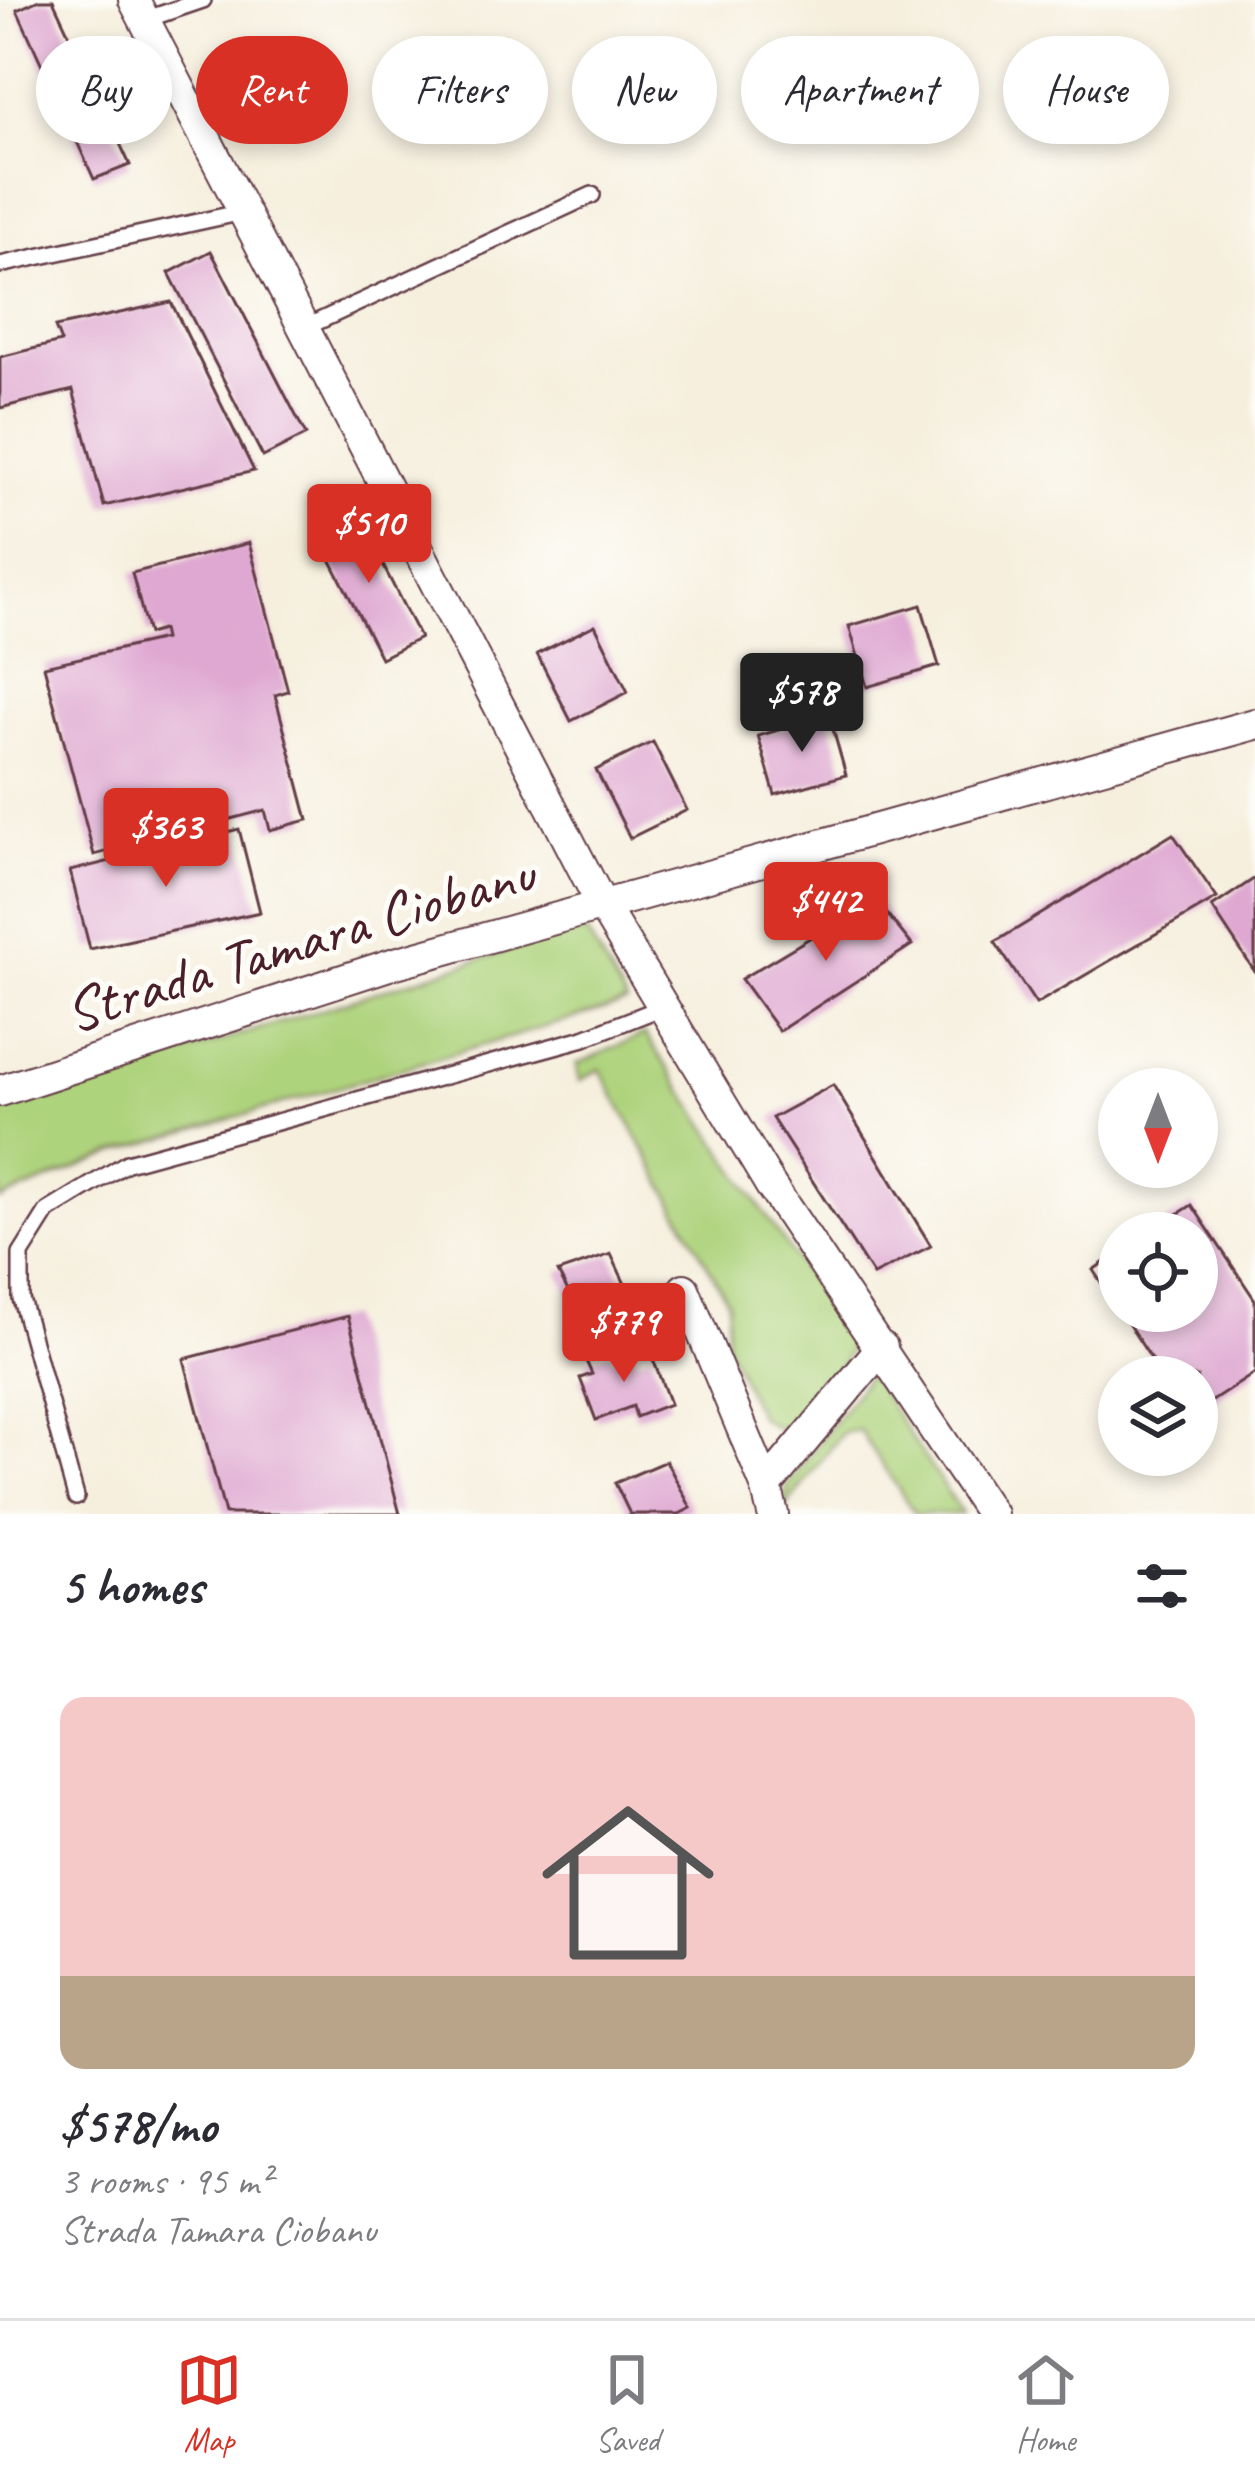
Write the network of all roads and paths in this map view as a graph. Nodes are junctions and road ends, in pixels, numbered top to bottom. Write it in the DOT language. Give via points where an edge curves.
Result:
graph roads {
  1 [pos="203,0"];
  2 [pos="139,10"];
  3 [pos="592,195"];
  4 [pos="243,212"];
  5 [pos="0,266"];
  6 [pos="304,328"];
  7 [pos="1255,724"];
  8 [pos="602,905"];
  9 [pos="663,1007"];
  10 [pos="0,1091"];
  11 [pos="684,1289"];
  12 [pos="882,1347"];
  13 [pos="76,1498"];
  14 [pos="769,1500"];
  15 [pos="991,1514"];
  1 -- 2 [label="lane"];
  2 -- 4 [label="street"];
  3 -- 6 [label="lane"];
  4 -- 5 [label="lane"];
  4 -- 6 [label="street"];
  6 -- 8 [label="street"];
  7 -- 8 [label="street, Strada Tamara Ciobanu"];
  8 -- 9 [label="street"];
  8 -- 10 [label="street, Strada Tamara Ciobanu"];
  9 -- 12 [label="street" via="771,1186"];
  9 -- 13 [label="lane" via="584,1038 127,1162 48,1211 21,1254 21,1299"];
  11 -- 14 [label="street"];
  12 -- 14 [label="street"];
  12 -- 15 [label="street"];
}
